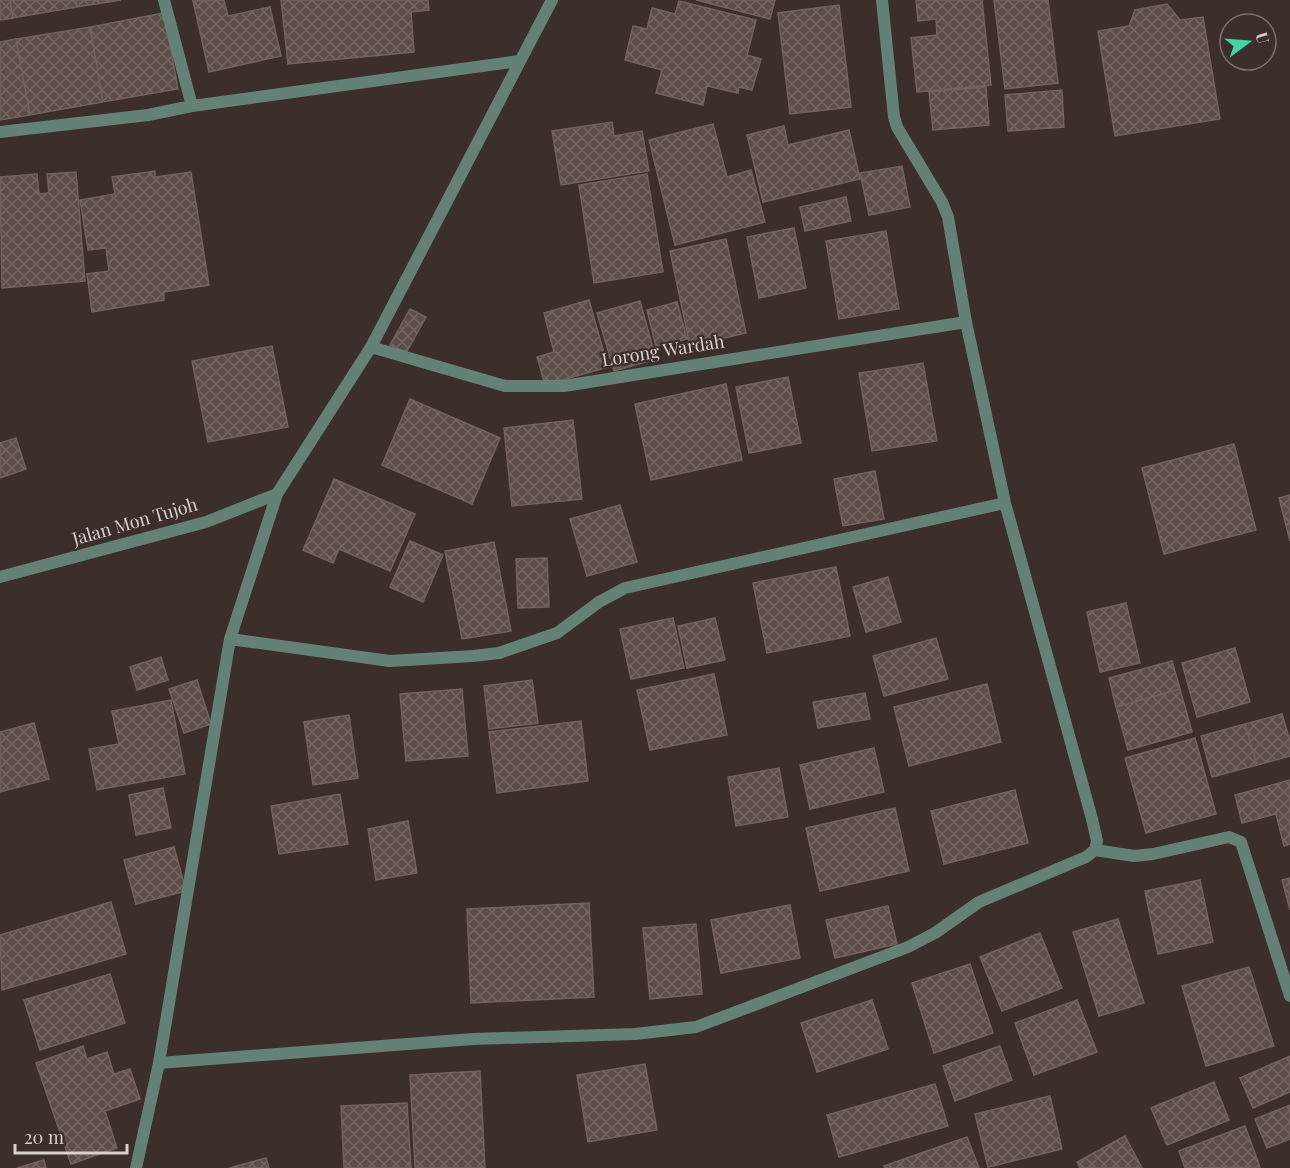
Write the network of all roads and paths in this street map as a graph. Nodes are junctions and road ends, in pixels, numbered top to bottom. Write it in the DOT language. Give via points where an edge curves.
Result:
graph roads {
  1 [pos="164,0"];
  2 [pos="552,0"];
  3 [pos="882,0"];
  4 [pos="519,61"];
  5 [pos="192,106"];
  6 [pos="0,132"];
  7 [pos="966,322"];
  8 [pos="371,347"];
  9 [pos="277,494"];
  10 [pos="1005,503"];
  11 [pos="0,577"];
  12 [pos="230,639"];
  13 [pos="1095,850"];
  14 [pos="1290,996"];
  15 [pos="159,1063"];
  16 [pos="136,1168"];
  1 -- 5 [label="street"];
  2 -- 4 [label="street"];
  3 -- 7 [label="street" via="894,117 948,217"];
  4 -- 5 [label="street"];
  4 -- 8 [label="street"];
  5 -- 6 [label="street" via="148,115"];
  7 -- 8 [label="street, Lorong Wardah" via="564,386 505,386"];
  7 -- 10 [label="street"];
  8 -- 9 [label="street"];
  9 -- 11 [label="street, Jalan Mon Tujoh" via="206,522"];
  9 -- 12 [label="street"];
  10 -- 12 [label="street" via="625,588 557,633 499,653 390,661"];
  10 -- 13 [label="street" via="1092,819"];
  12 -- 15 [label="street"];
  13 -- 14 [label="street" via="1134,856 1229,837 1241,842"];
  13 -- 15 [label="street" via="980,902 908,947 696,1027"];
  15 -- 16 [label="street"];
}
